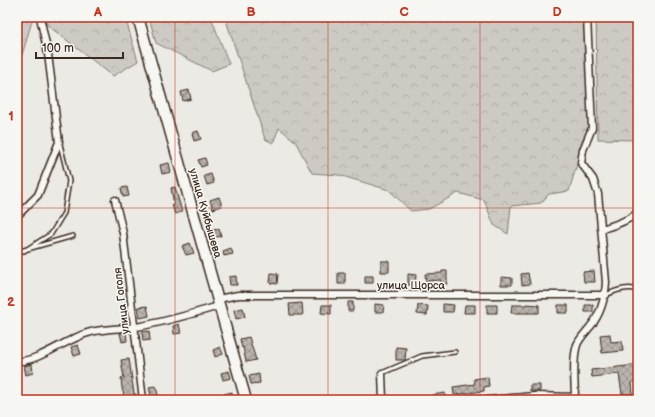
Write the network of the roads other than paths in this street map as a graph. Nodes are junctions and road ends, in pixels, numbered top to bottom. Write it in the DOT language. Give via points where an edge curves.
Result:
graph roads {
  1 [pos="40,17"];
  2 [pos="138,17"];
  3 [pos="587,17"];
  4 [pos="59,142"];
  5 [pos="115,200"];
  6 [pos="638,213"];
  7 [pos="17,216"];
  8 [pos="602,229"];
  9 [pos="73,236"];
  10 [pos="24,251"];
  11 [pos="17,252"];
  12 [pos="638,290"];
  13 [pos="606,295"];
  14 [pos="219,303"];
  15 [pos="134,327"];
  16 [pos="456,352"];
  17 [pos="17,361"];
  18 [pos="382,373"];
  19 [pos="575,398"];
  20 [pos="143,400"];
  21 [pos="246,400"];
  22 [pos="384,400"];
  23 [pos="488,400"];
  1 -- 4 [label="street" via="48,54"];
  2 -- 14 [label="highway, улица Куйбышева"];
  3 -- 8 [label="street" via="592,128 581,163 593,179 598,194"];
  4 -- 7 [label="street" via="38,195"];
  4 -- 10 [label="lane" via="69,181 64,213 51,234"];
  5 -- 15 [label="street, улица Гоголя" via="123,233"];
  6 -- 8 [label="street" via="623,222"];
  8 -- 13 [label="street"];
  9 -- 10 [label="lane"];
  10 -- 11 [label="lane"];
  12 -- 13 [label="lane" via="630,287"];
  13 -- 14 [label="street, улица Щорса" via="238,295"];
  13 -- 19 [label="street" via="596,319 577,344 574,368"];
  14 -- 15 [label="street, улица Щорса" via="160,323"];
  14 -- 21 [label="highway, улица Куйбышева"];
  15 -- 17 [label="street, улица Щорса" via="91,332 66,341 38,356"];
  15 -- 20 [label="street, улица Гоголя"];
  16 -- 18 [label="lane" via="422,356"];
  18 -- 22 [label="street"];
  19 -- 23 [label="street" via="534,396"];
}
